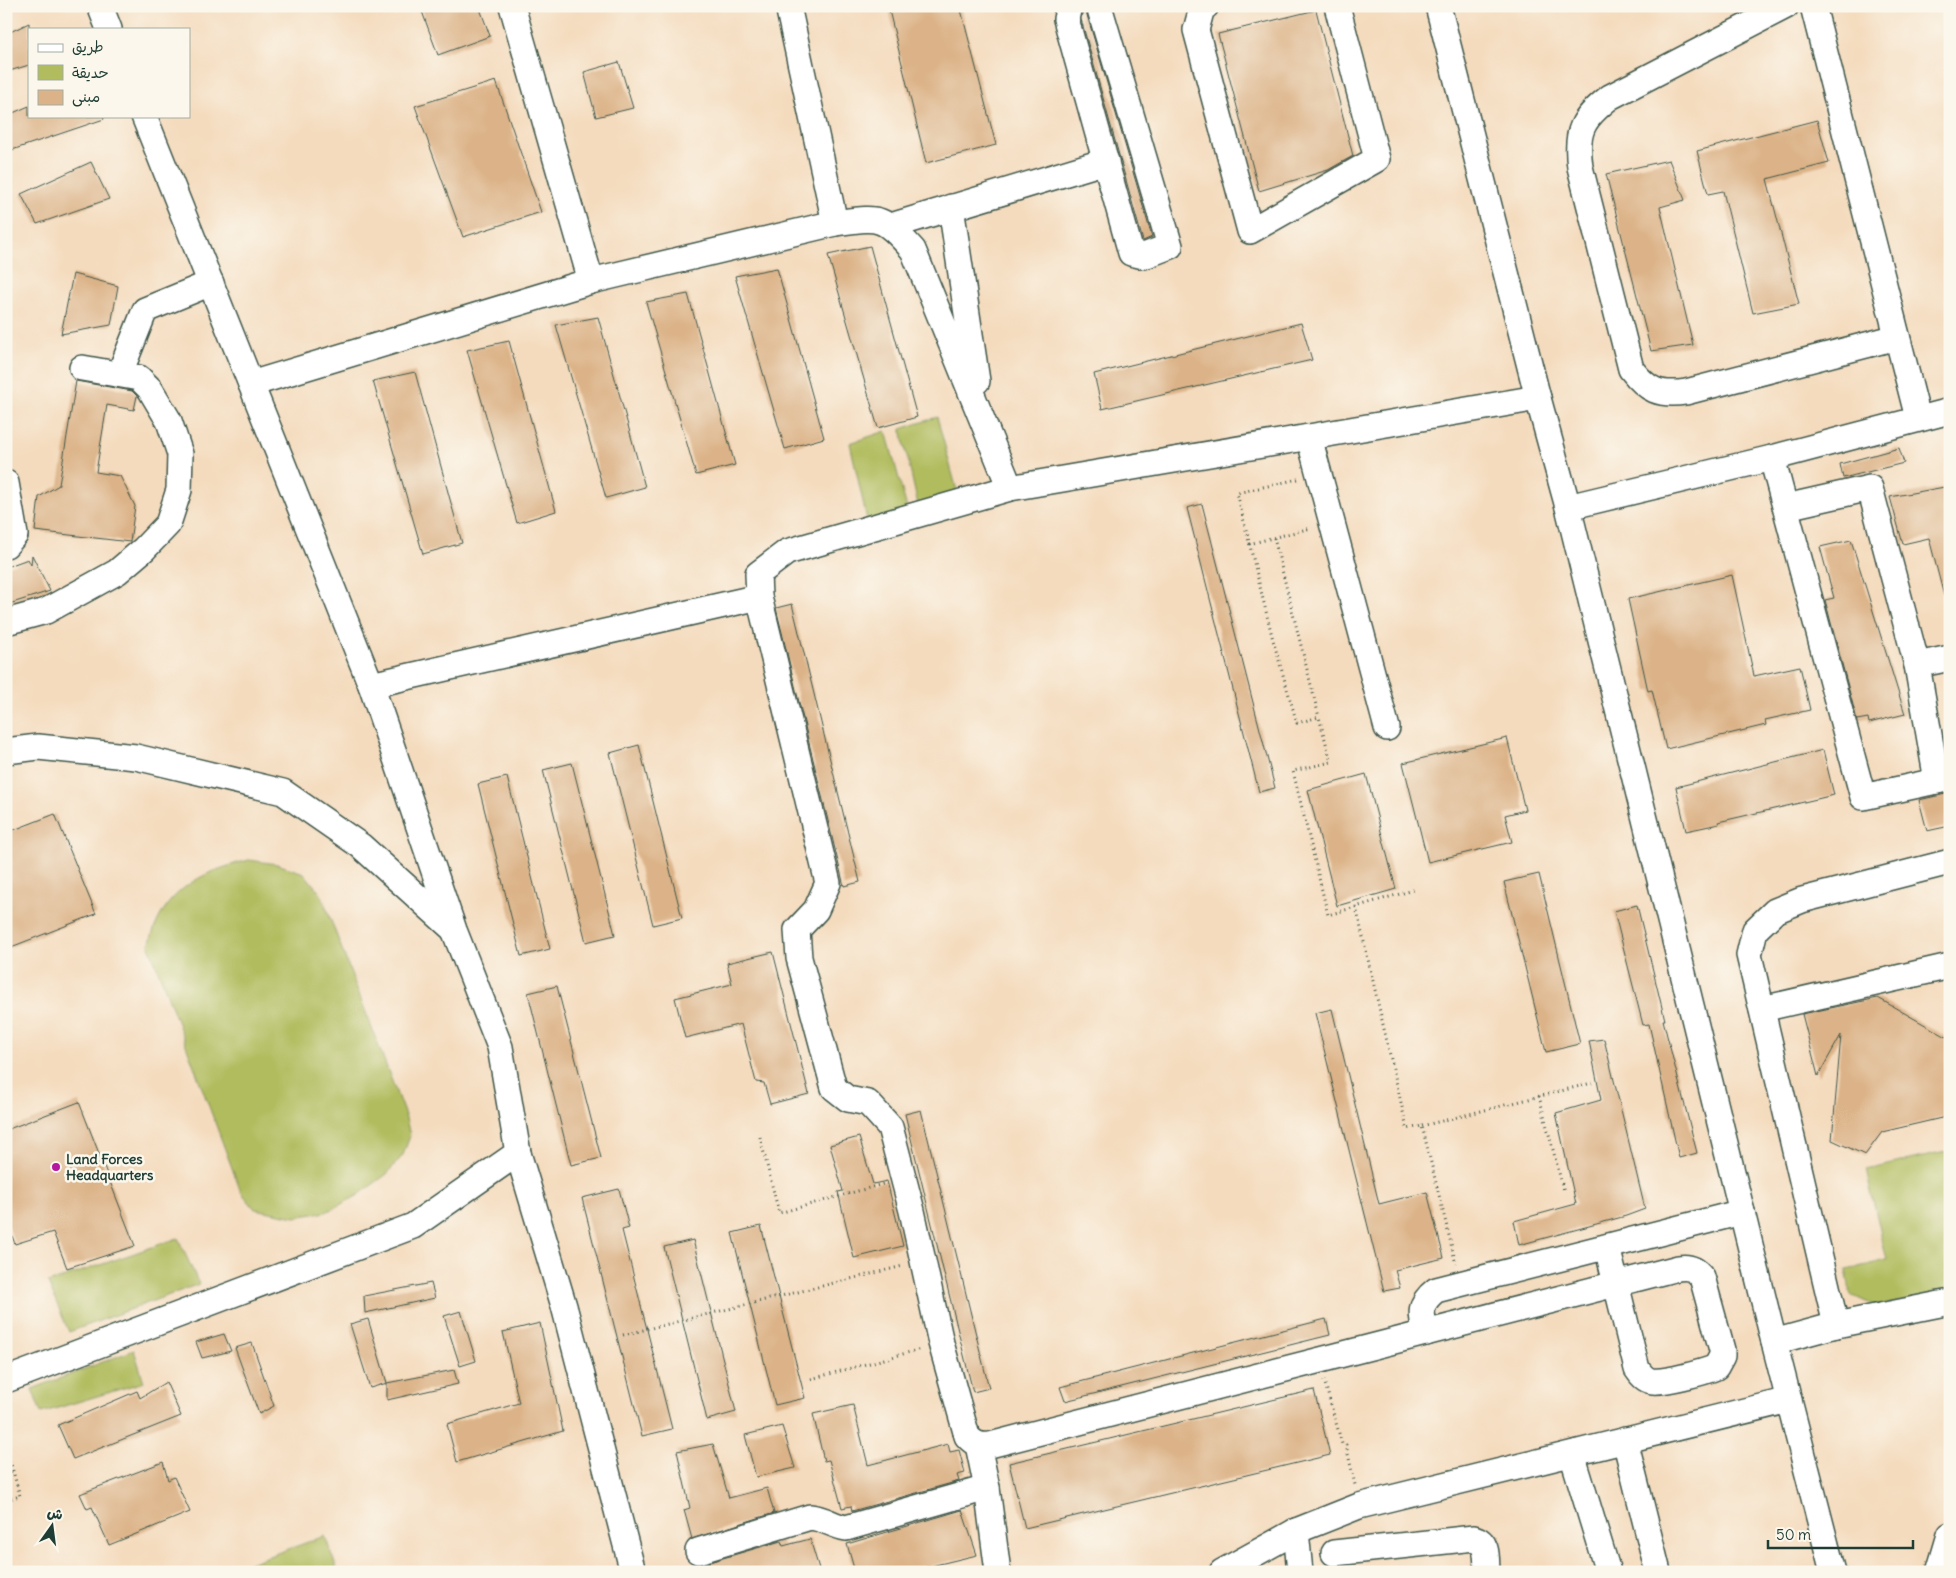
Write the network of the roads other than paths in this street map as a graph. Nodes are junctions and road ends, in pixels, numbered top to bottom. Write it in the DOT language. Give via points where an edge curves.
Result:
graph roads {
  1 [pos="100,6"];
  2 [pos="512,6"];
  3 [pos="788,6"];
  4 [pos="1069,6"];
  5 [pos="1099,6"];
  6 [pos="1206,6"];
  7 [pos="1337,6"];
  8 [pos="1438,6"];
  9 [pos="1786,6"];
  10 [pos="1813,6"];
  11 [pos="109,28"];
  12 [pos="145,118"];
  13 [pos="1106,161"];
  14 [pos="951,206"];
  15 [pos="835,223"];
  16 [pos="891,226"];
  17 [pos="591,281"];
  18 [pos="211,283"];
  19 [pos="1897,337"];
  20 [pos="82,368"];
  21 [pos="120,374"];
  22 [pos="251,384"];
  23 [pos="1538,398"];
  24 [pos="1950,411"];
  25 [pos="1918,418"];
  26 [pos="982,421"];
  27 [pos="1309,437"];
  28 [pos="1772,458"];
  29 [pos="6,483"];
  30 [pos="1010,488"];
  31 [pos="1786,506"];
  32 [pos="1568,507"];
  33 [pos="6,544"];
  34 [pos="759,597"];
  35 [pos="6,622"];
  36 [pos="1950,658"];
  37 [pos="1917,665"];
  38 [pos="371,685"];
  39 [pos="1387,728"];
  40 [pos="6,751"];
  41 [pos="1943,779"];
  42 [pos="1947,870"];
  43 [pos="454,930"];
  44 [pos="1950,966"];
  45 [pos="1762,1008"];
  46 [pos="518,1153"];
  47 [pos="1742,1212"];
  48 [pos="1607,1247"];
  49 [pos="1616,1284"];
  50 [pos="1950,1302"];
  51 [pos="1836,1325"];
  52 [pos="1426,1333"];
  53 [pos="1774,1342"];
  54 [pos="6,1380"];
  55 [pos="1789,1400"];
  56 [pos="1625,1440"];
  57 [pos="978,1445"];
  58 [pos="1572,1454"];
  59 [pos="987,1488"];
  60 [pos="1296,1531"];
  61 [pos="1950,1535"];
  62 [pos="698,1551"];
  63 [pos="1334,1553"];
  64 [pos="1605,1571"];
  65 [pos="633,1572"];
  66 [pos="998,1572"];
  67 [pos="1222,1572"];
  68 [pos="1300,1572"];
  69 [pos="1487,1572"];
  70 [pos="1658,1572"];
  71 [pos="1833,1572"];
  72 [pos="1939,1572"];
  1 -- 11 [label="lane"];
  2 -- 17 [label="lane"];
  3 -- 15 [label="lane"];
  4 -- 13 [label="lane" via="1066,19"];
  5 -- 13 [label="lane" via="1170,246 1144,256 1131,253"];
  6 -- 7 [label="lane" via="1202,8 1196,30 1250,232 1377,159"];
  8 -- 23 [label="lane"];
  9 -- 19 [label="lane" via="1610,98 1586,119 1579,142 1580,167 1631,369 1654,391 1670,394"];
  10 -- 19 [label="lane"];
  12 -- 18 [label="lane"];
  13 -- 14 [label="lane"];
  14 -- 16 [label="lane"];
  14 -- 26 [label="lane"];
  15 -- 16 [label="lane" via="872,218"];
  15 -- 17 [label="lane"];
  16 -- 26 [label="lane" via="913,250"];
  17 -- 22 [label="lane"];
  18 -- 21 [label="lane" via="145,310"];
  18 -- 22 [label="lane"];
  19 -- 25 [label="lane"];
  20 -- 21 [label="lane"];
  21 -- 35 [label="lane" via="139,378 150,389 169,421 180,454 179,490 168,524 117,572 46,611"];
  22 -- 38 [label="lane"];
  23 -- 27 [label="lane"];
  23 -- 32 [label="lane"];
  24 -- 25 [label="lane"];
  25 -- 28 [label="lane"];
  26 -- 30 [label="lane"];
  27 -- 30 [label="lane"];
  27 -- 39 [label="lane"];
  28 -- 31 [label="lane"];
  28 -- 32 [label="lane"];
  29 -- 33 [label="lane" via="15,535"];
  30 -- 34 [label="lane" via="787,552 758,574"];
  31 -- 37 [label="lane" via="1870,488"];
  31 -- 41 [label="lane" via="1863,798"];
  32 -- 47 [label="lane"];
  34 -- 38 [label="lane"];
  34 -- 57 [label="lane" via="828,883 816,910 798,930 799,958 834,1088 848,1099 868,1103 890,1127 941,1343 967,1436"];
  36 -- 37 [label="lane"];
  37 -- 41 [label="lane"];
  38 -- 43 [label="lane"];
  40 -- 43 [label="lane" via="38,747 136,757 283,792 362,846"];
  42 -- 45 [label="lane" via="1802,900 1775,911 1755,930 1749,955"];
  43 -- 46 [label="lane" via="500,1047"];
  44 -- 45 [label="lane"];
  45 -- 51 [label="lane"];
  46 -- 54 [label="lane" via="413,1226"];
  46 -- 65 [label="lane" via="564,1306"];
  47 -- 48 [label="lane"];
  47 -- 53 [label="lane"];
  48 -- 49 [label="lane"];
  48 -- 52 [label="lane" via="1436,1290 1423,1304"];
  49 -- 49 [label="lane" via="1678,1268 1692,1268 1698,1272 1722,1350 1720,1362 1710,1370 1661,1381 1647,1380 1638,1369"];
  49 -- 52 [label="lane"];
  50 -- 51 [label="lane"];
  51 -- 53 [label="lane"];
  52 -- 57 [label="lane" via="990,1445"];
  53 -- 55 [label="lane"];
  55 -- 56 [label="lane"];
  55 -- 71 [label="lane"];
  56 -- 58 [label="lane"];
  56 -- 70 [label="lane"];
  57 -- 59 [label="lane"];
  58 -- 60 [label="lane" via="1359,1506"];
  58 -- 64 [label="lane"];
  59 -- 62 [label="lane" via="846,1528 810,1517"];
  59 -- 66 [label="lane"];
  60 -- 67 [label="lane"];
  60 -- 68 [label="lane"];
  61 -- 72 [label="lane"];
  63 -- 69 [label="lane" via="1474,1538 1484,1543 1486,1548"];
}
